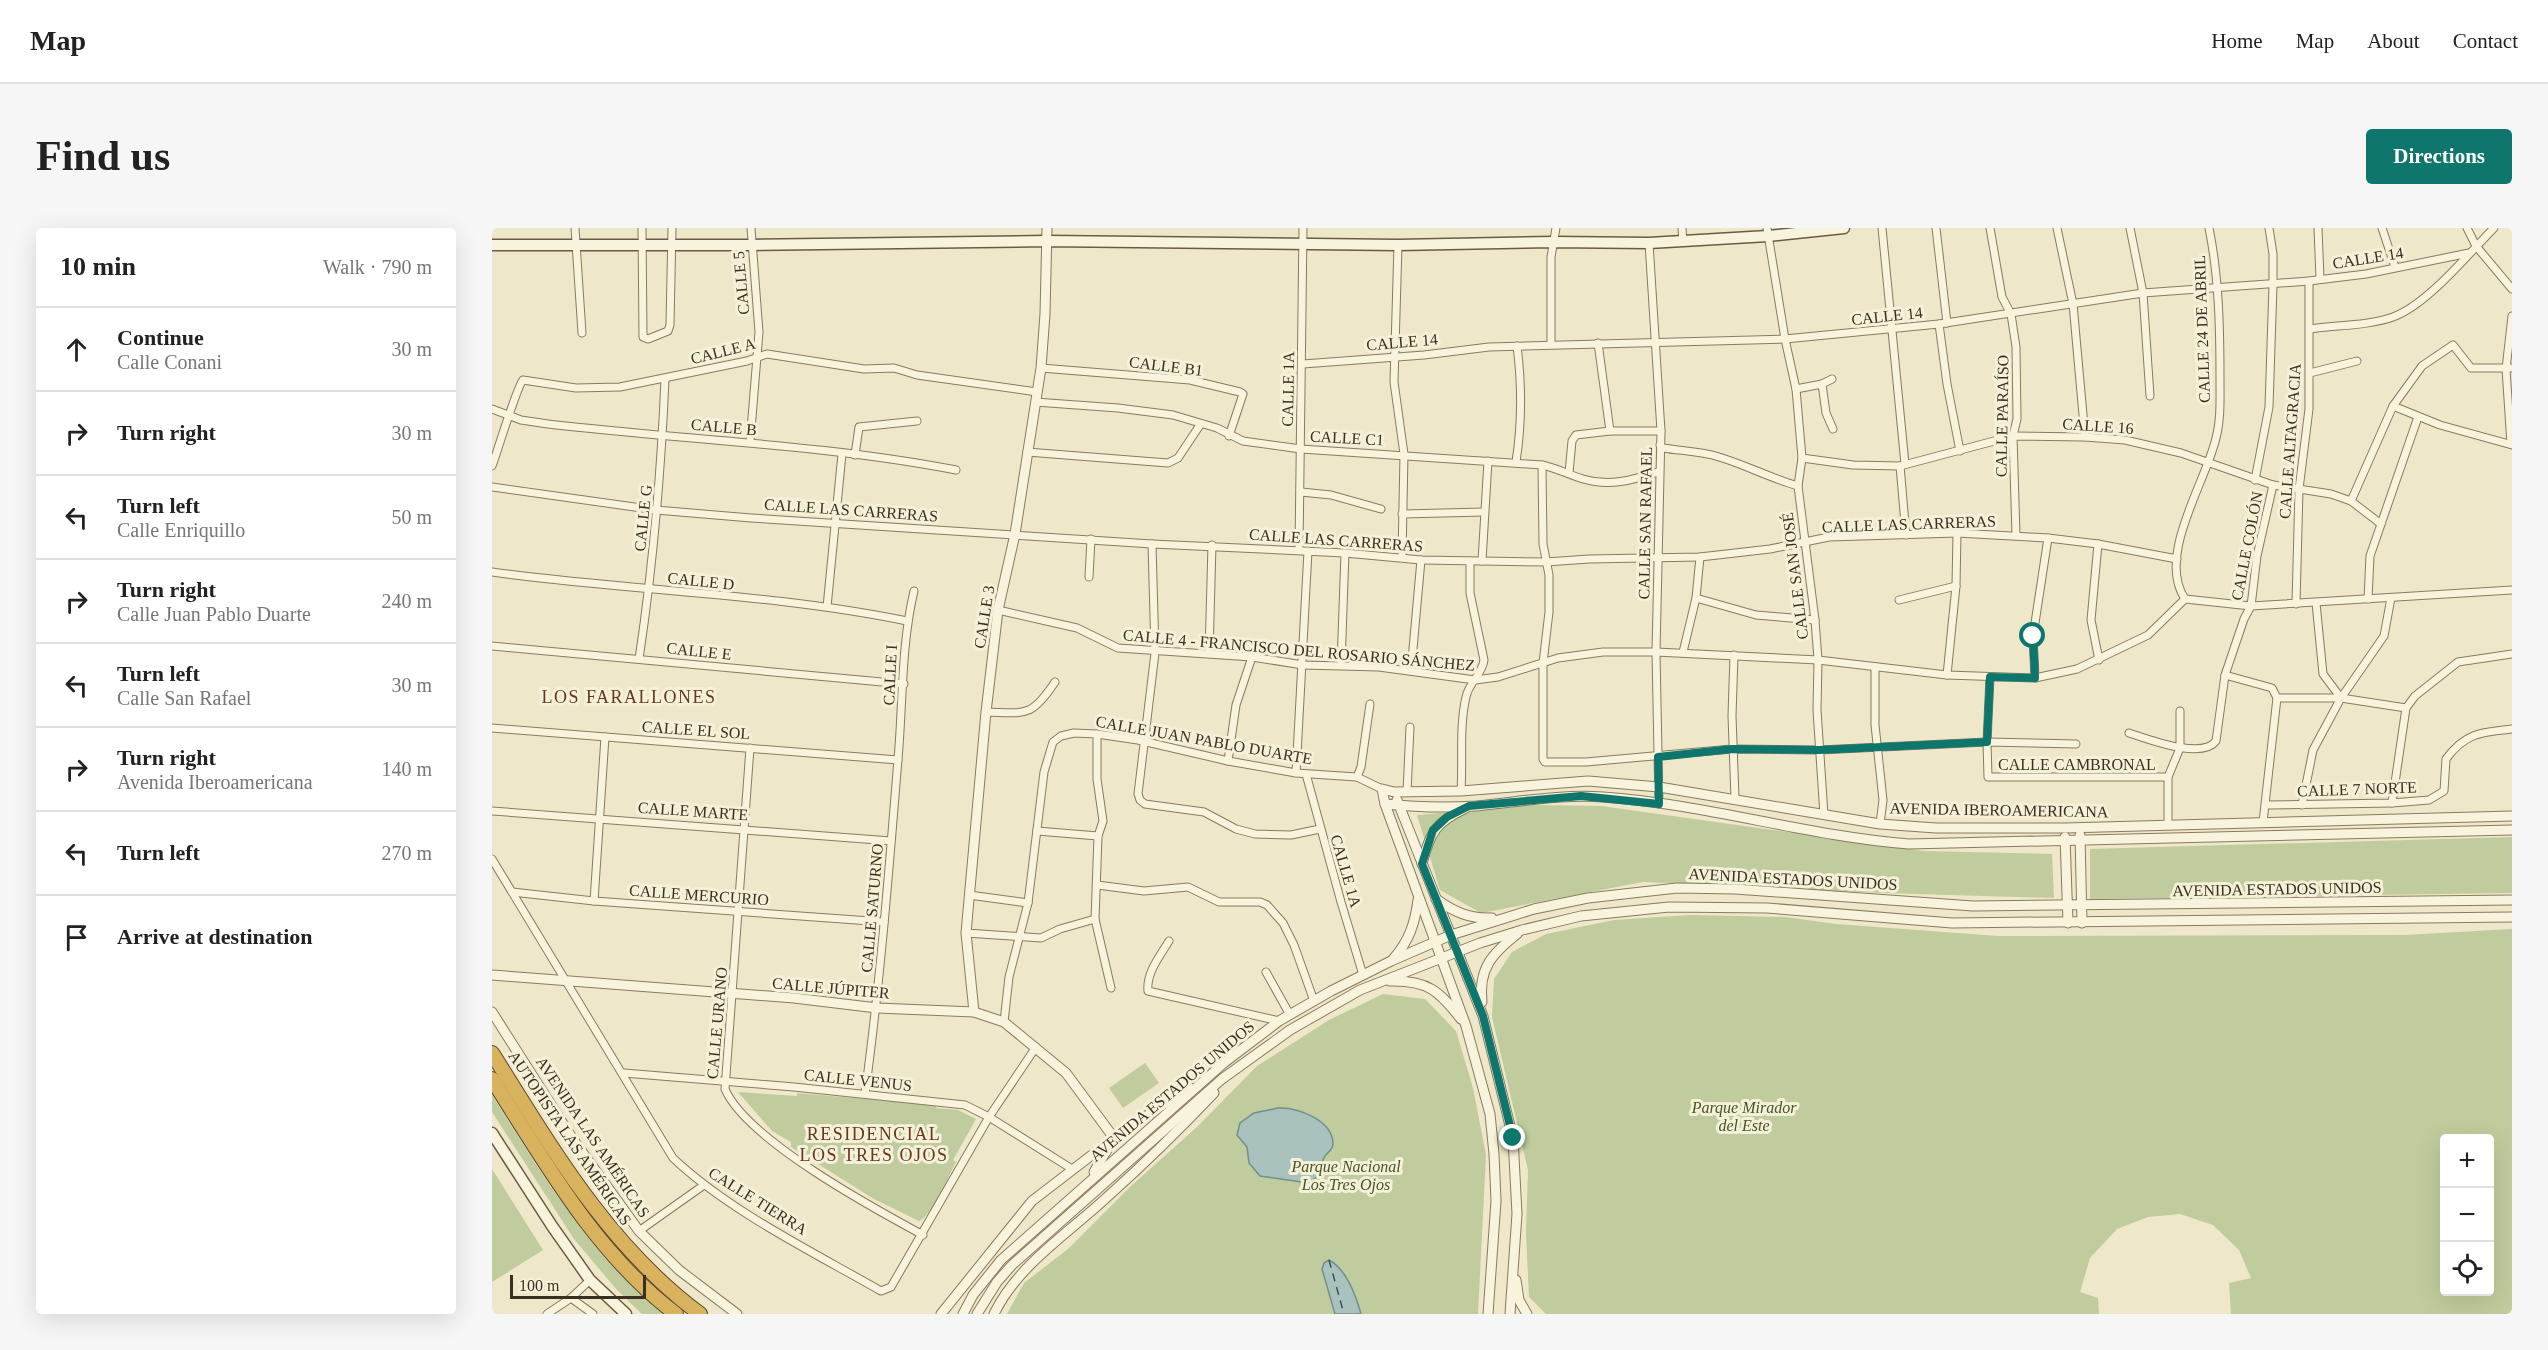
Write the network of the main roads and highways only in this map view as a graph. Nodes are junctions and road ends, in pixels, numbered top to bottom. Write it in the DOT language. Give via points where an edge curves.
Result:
graph roads {
  1 [pos="1844,228"];
  2 [pos="1768,232"];
  3 [pos="492,245"];
  4 [pos="492,1053"];
  5 [pos="492,1079"];
  6 [pos="492,1132"];
  7 [pos="626,1314"];
  8 [pos="676,1314"];
  9 [pos="700,1314"];
  1 -- 2 [label="main road"];
  2 -- 3 [label="main road" via="1649,243 1047,241"];
  4 -- 9 [label="highway, AUTOPISTA LAS AMÉRICAS" via="617,1238 656,1278"];
  5 -- 8 [label="highway, AUTOPISTA LAS AMÉRICAS" via="587,1222 625,1267"];
  6 -- 7 [label="main road" via="590,1280"];
}
